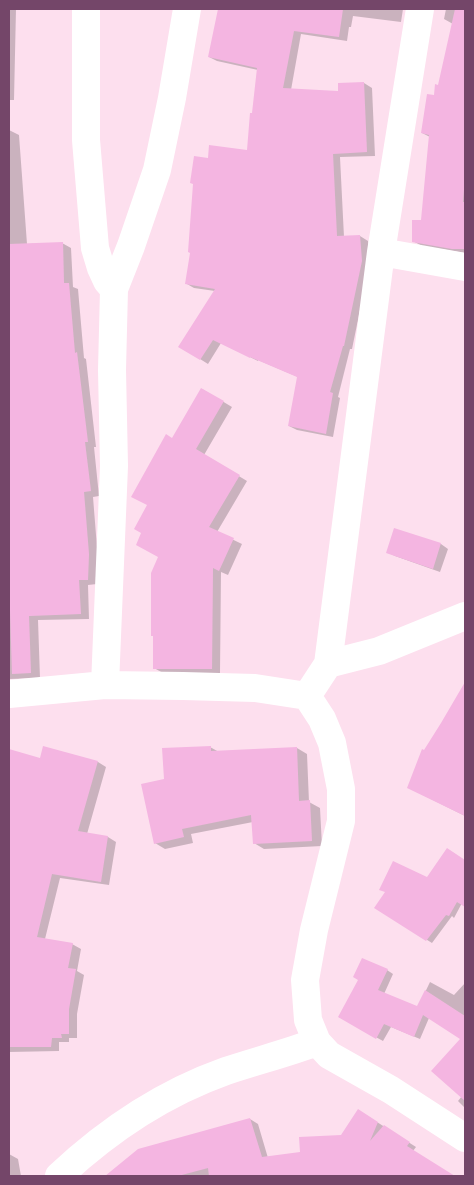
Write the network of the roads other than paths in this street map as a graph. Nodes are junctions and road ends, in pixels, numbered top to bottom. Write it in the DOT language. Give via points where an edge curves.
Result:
graph roads {
  1 [pos="86,9"];
  2 [pos="188,9"];
  3 [pos="420,9"];
  4 [pos="381,252"];
  5 [pos="465,267"];
  6 [pos="114,289"];
  7 [pos="465,616"];
  8 [pos="328,664"];
  9 [pos="104,685"];
  10 [pos="9,694"];
  11 [pos="307,696"];
  12 [pos="317,1042"];
  13 [pos="465,1138"];
  14 [pos="59,1176"];
  1 -- 6 [label="street" via="86,140 95,248 107,281"];
  2 -- 6 [label="street" via="157,170"];
  3 -- 4 [label="street"];
  4 -- 5 [label="street"];
  4 -- 8 [label="street"];
  6 -- 9 [label="street" via="114,466"];
  7 -- 8 [label="street" via="379,651"];
  8 -- 11 [label="street"];
  9 -- 10 [label="street"];
  9 -- 11 [label="street" via="255,688"];
  11 -- 12 [label="street" via="332,743 341,789 342,821 314,930 305,980 308,1020"];
  12 -- 13 [label="street" via="329,1055 392,1090"];
  12 -- 14 [label="street" via="225,1071 164,1098 120,1126"];
}
